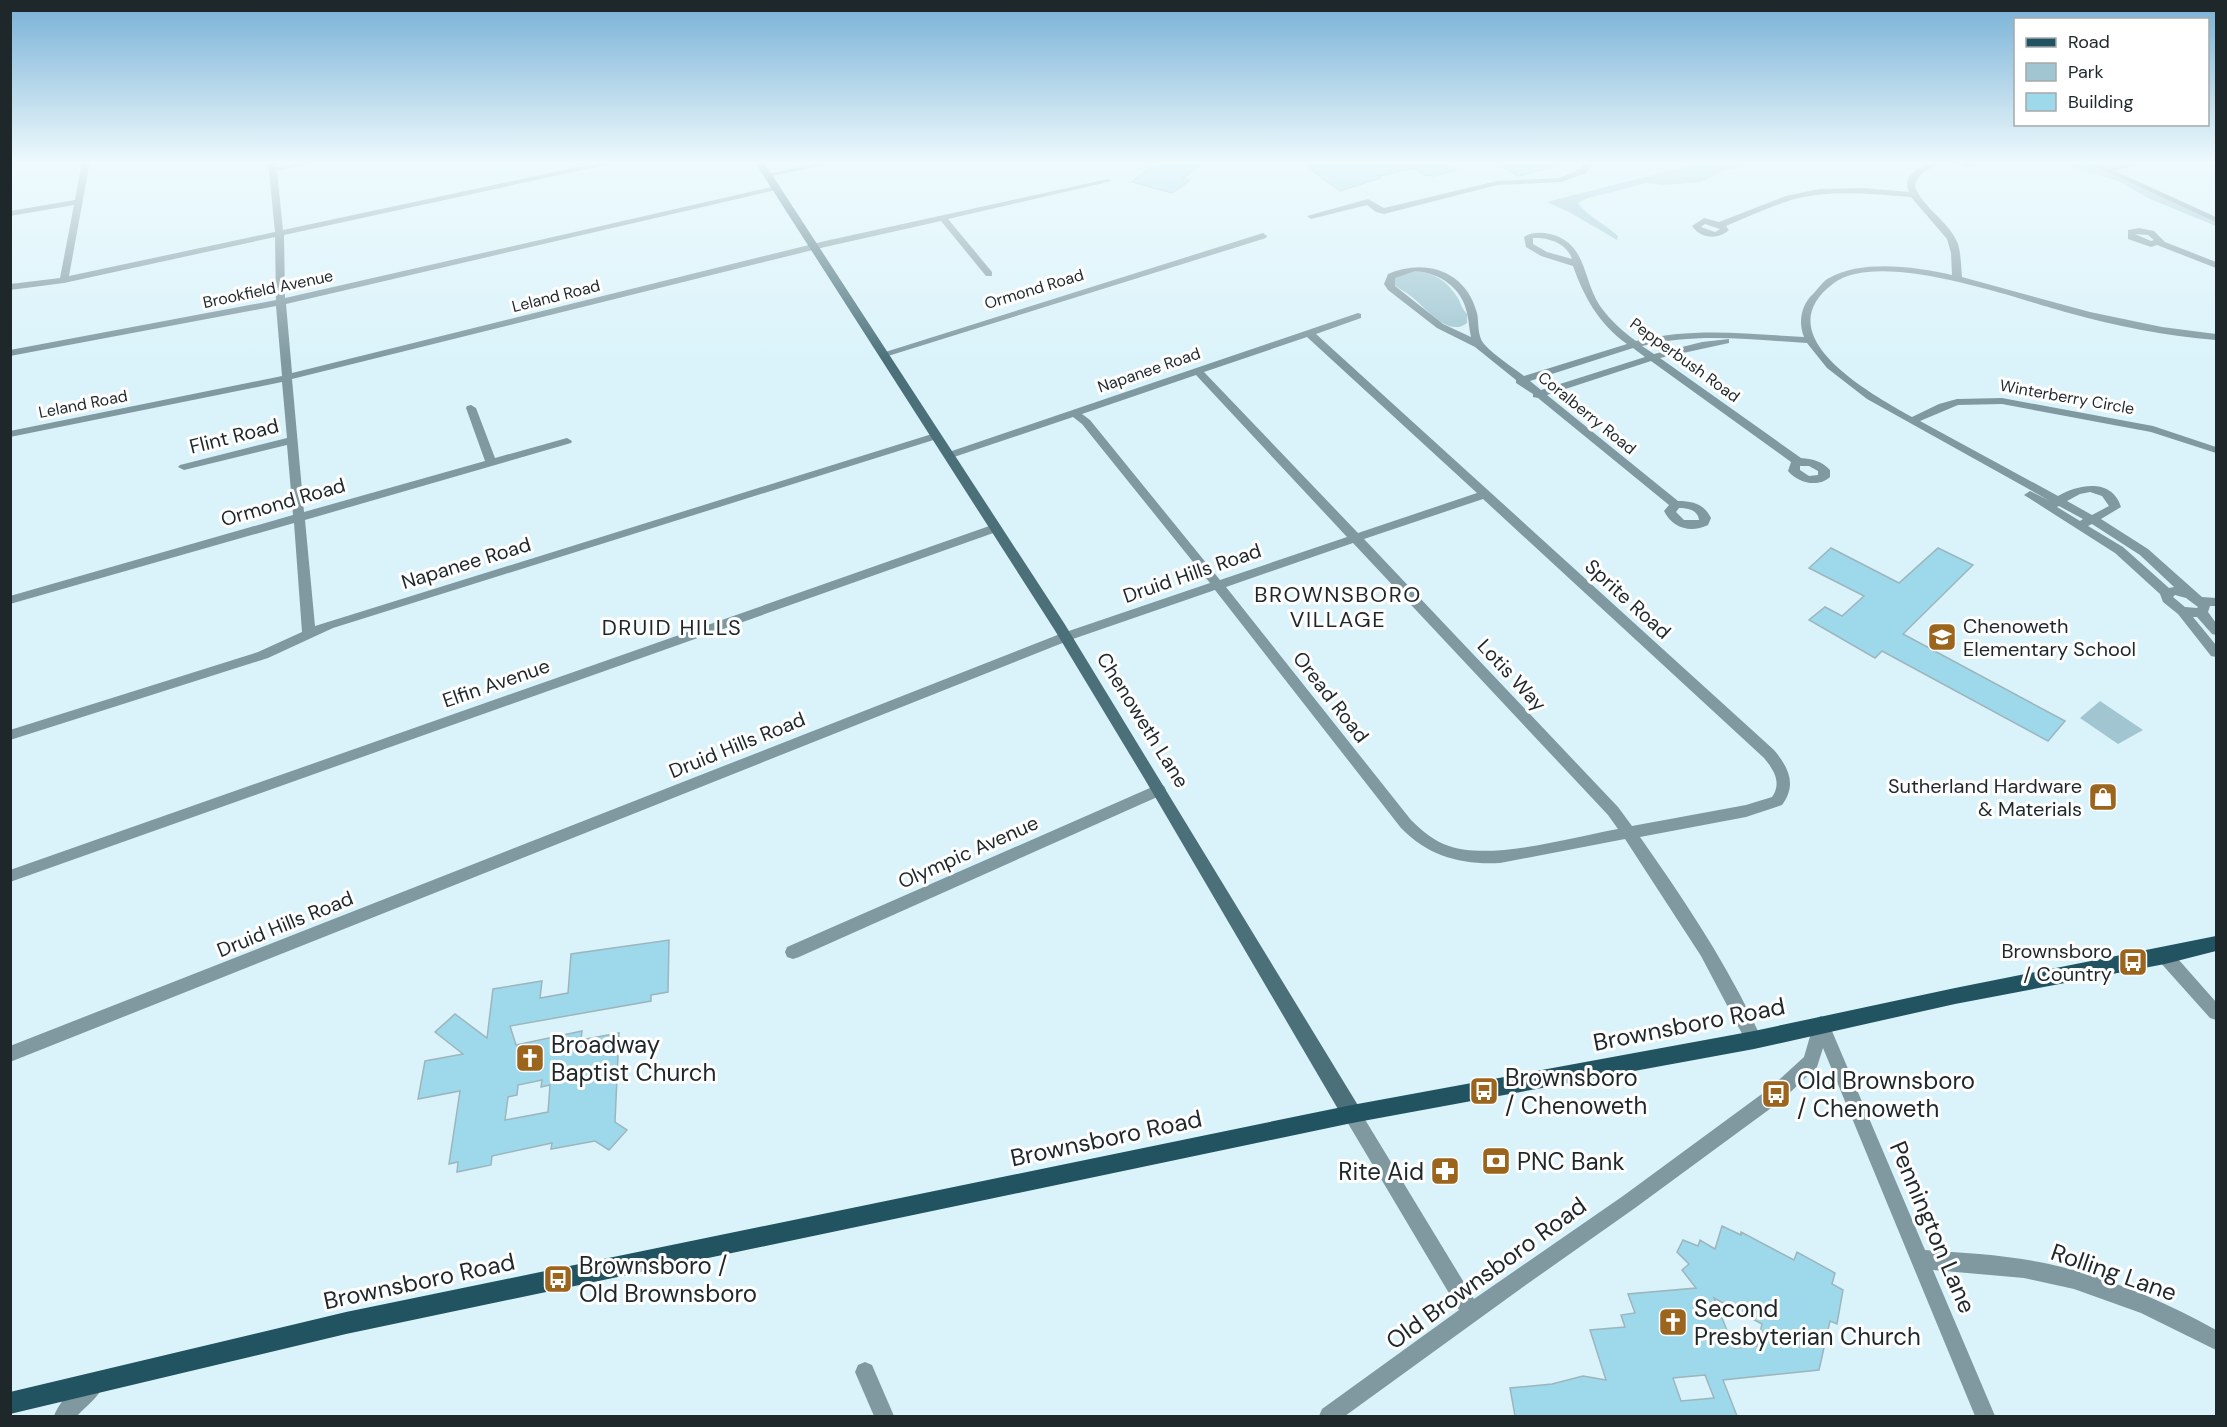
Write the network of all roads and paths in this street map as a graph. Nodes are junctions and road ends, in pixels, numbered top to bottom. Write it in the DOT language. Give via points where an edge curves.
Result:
graph roads {
  1 [pos="73,228"];
  2 [pos="278,228"];
  3 [pos="309,228"];
  4 [pos="607,228"];
  5 [pos="801,228"];
  6 [pos="900,228"];
  7 [pos="951,228"];
  8 [pos="1941,228"];
  9 [pos="279,234"];
  10 [pos="1263,236"];
  11 [pos="2160,243"];
  12 [pos="814,247"];
  13 [pos="1578,264"];
  14 [pos="2217,265"];
  15 [pos="989,274"];
  16 [pos="1957,277"];
  17 [pos="64,280"];
  18 [pos="10,287"];
  19 [pos="281,302"];
  20 [pos="1358,316"];
  21 [pos="1473,327"];
  22 [pos="1446,329"];
  23 [pos="1309,333"];
  24 [pos="2217,337"];
  25 [pos="1758,338"];
  26 [pos="1810,340"];
  27 [pos="1479,345"];
  28 [pos="1636,345"];
  29 [pos="10,353"];
  30 [pos="884,354"];
  31 [pos="1654,358"];
  32 [pos="1198,371"];
  33 [pos="288,378"];
  34 [pos="1520,381"];
  35 [pos="1537,394"];
  36 [pos="471,408"];
  37 [pos="1076,413"];
  38 [pos="1912,421"];
  39 [pos="10,434"];
  40 [pos="936,436"];
  41 [pos="293,440"];
  42 [pos="567,441"];
  43 [pos="2217,450"];
  44 [pos="950,455"];
  45 [pos="1798,462"];
  46 [pos="491,463"];
  47 [pos="184,467"];
  48 [pos="1485,494"];
  49 [pos="2054,504"];
  50 [pos="1676,505"];
  51 [pos="300,517"];
  52 [pos="2086,522"];
  53 [pos="995,528"];
  54 [pos="1356,538"];
  55 [pos="1217,585"];
  56 [pos="2168,594"];
  57 [pos="2188,594"];
  58 [pos="10,600"];
  59 [pos="2217,602"];
  60 [pos="2201,607"];
  61 [pos="2182,611"];
  62 [pos="2217,631"];
  63 [pos="309,635"];
  64 [pos="1065,637"];
  65 [pos="2217,653"];
  66 [pos="10,735"];
  67 [pos="1159,790"];
  68 [pos="1629,832"];
  69 [pos="10,876"];
  70 [pos="2217,944"];
  71 [pos="793,952"];
  72 [pos="2165,957"];
  73 [pos="2217,1013"];
  74 [pos="1821,1024"];
  75 [pos="1754,1040"];
  76 [pos="10,1054"];
  77 [pos="1352,1114"];
  78 [pos="1919,1259"];
  79 [pos="1472,1312"];
  80 [pos="2217,1340"];
  81 [pos="865,1372"];
  82 [pos="102,1381"];
  83 [pos="10,1403"];
  84 [pos="64,1416"];
  85 [pos="884,1416"];
  86 [pos="1329,1416"];
  87 [pos="1985,1416"];
  1 -- 17 [label="street"];
  2 -- 9 [label="street"];
  3 -- 9 [label="street"];
  4 -- 19 [label="street, Brookfield Avenue"];
  5 -- 12 [label="main road, Chenoweth Lane"];
  6 -- 12 [label="street, Leland Road"];
  7 -- 15 [label="street"];
  8 -- 16 [label="street" via="1951,239"];
  9 -- 17 [label="street"];
  9 -- 19 [label="street"];
  10 -- 30 [label="street, Ormond Road"];
  11 -- 14 [label="street"];
  12 -- 30 [label="main road, Chenoweth Lane"];
  12 -- 33 [label="street, Leland Road"];
  13 -- 13 [label="street, Pepperbush Road" via="1574,252 1561,241 1543,235 1528,237 1528,245 1537,251"];
  13 -- 28 [label="street, Pepperbush Road" via="1598,311"];
  16 -- 24 [label="street" via="2072,311"];
  16 -- 26 [label="street" via="1889,270 1858,272 1835,279 1819,290 1807,308"];
  17 -- 18 [label="street"];
  19 -- 29 [label="street, Brookfield Avenue"];
  19 -- 33 [label="street"];
  20 -- 23 [label="street, Napanee Road"];
  21 -- 22 [label="street"];
  21 -- 22 [label="street, Coralberry Road" via="1464,294 1442,273 1416,268 1391,276 1391,288"];
  21 -- 27 [label="street, Coralberry Road"];
  22 -- 27 [label="street, Coralberry Road"];
  23 -- 32 [label="street, Napanee Road"];
  23 -- 48 [label="street, Sprite Road"];
  25 -- 26 [label="street"];
  25 -- 28 [label="street" via="1692,334"];
  25 -- 31 [label="street" via="1696,346"];
  26 -- 38 [label="street" via="1849,382"];
  27 -- 34 [label="street, Coralberry Road"];
  28 -- 31 [label="street, Pepperbush Road"];
  28 -- 34 [label="street"];
  30 -- 40 [label="main road, Chenoweth Lane"];
  31 -- 35 [label="street"];
  31 -- 45 [label="street, Pepperbush Road"];
  32 -- 37 [label="street, Napanee Road"];
  32 -- 54 [label="street, Lotis Way"];
  33 -- 39 [label="street, Leland Road"];
  33 -- 41 [label="street"];
  34 -- 35 [label="street, Coralberry Road"];
  35 -- 50 [label="street, Coralberry Road"];
  36 -- 46 [label="street"];
  37 -- 44 [label="street, Napanee Road"];
  37 -- 55 [label="street, Oread Road"];
  38 -- 43 [label="street, Winterberry Circle" via="1957,402 2002,401 2153,429"];
  38 -- 49 [label="street" via="1964,451 1989,471"];
  40 -- 44 [label="main road, Chenoweth Lane"];
  40 -- 63 [label="street, Napanee Road" via="329,625"];
  41 -- 47 [label="street, Flint Road"];
  41 -- 51 [label="street"];
  42 -- 46 [label="street, Ormond Road"];
  44 -- 53 [label="main road, Chenoweth Lane"];
  46 -- 51 [label="street, Ormond Road"];
  48 -- 54 [label="street, Druid Hills Road"];
  48 -- 68 [label="street, Sprite Road" via="1769,754 1784,780 1782,796 1765,807"];
  49 -- 52 [label="street"];
  49 -- 52 [label="street" via="2085,488 2112,498 2115,507"];
  51 -- 58 [label="street, Ormond Road"];
  51 -- 63 [label="street"];
  52 -- 56 [label="street"];
  52 -- 57 [label="street" via="2144,552"];
  53 -- 64 [label="main road, Chenoweth Lane"];
  53 -- 69 [label="street, Elfin Avenue"];
  54 -- 55 [label="street, Druid Hills Road"];
  54 -- 68 [label="street, Lotis Way"];
  55 -- 64 [label="street, Druid Hills Road"];
  55 -- 68 [label="street, Oread Road" via="1406,824 1429,844 1453,855 1479,859"];
  56 -- 57 [label="street"];
  56 -- 61 [label="street" via="2169,603"];
  57 -- 60 [label="street"];
  59 -- 60 [label="street"];
  60 -- 61 [label="street"];
  60 -- 62 [label="street"];
  61 -- 65 [label="street"];
  63 -- 66 [label="street, Napanee Road" via="263,655"];
  64 -- 67 [label="main road, Chenoweth Lane"];
  64 -- 76 [label="street, Druid Hills Road"];
  67 -- 71 [label="street, Olympic Avenue"];
  67 -- 77 [label="main road, Chenoweth Lane"];
  68 -- 75 [label="street, Lotis Way" via="1718,970"];
  70 -- 72 [label="main road, Brownsboro Road"];
  72 -- 73 [label="street"];
  72 -- 74 [label="main road, Brownsboro Road"];
  74 -- 75 [label="main road, Brownsboro Road"];
  74 -- 78 [label="street, Pennington Lane"];
  74 -- 79 [label="street, Old Brownsboro Road" via="1811,1061 1776,1094"];
  75 -- 77 [label="main road, Brownsboro Road"];
  77 -- 79 [label="street, Chenoweth Lane"];
  77 -- 82 [label="main road, Brownsboro Road" via="346,1323"];
  78 -- 80 [label="street, Rolling Lane" via="2026,1269 2080,1282 2135,1301"];
  78 -- 87 [label="street, Pennington Lane"];
  79 -- 86 [label="street, Old Brownsboro Road"];
  81 -- 85 [label="street"];
  82 -- 83 [label="main road, Brownsboro Road"];
  82 -- 84 [label="street" via="85,1391"];
}
